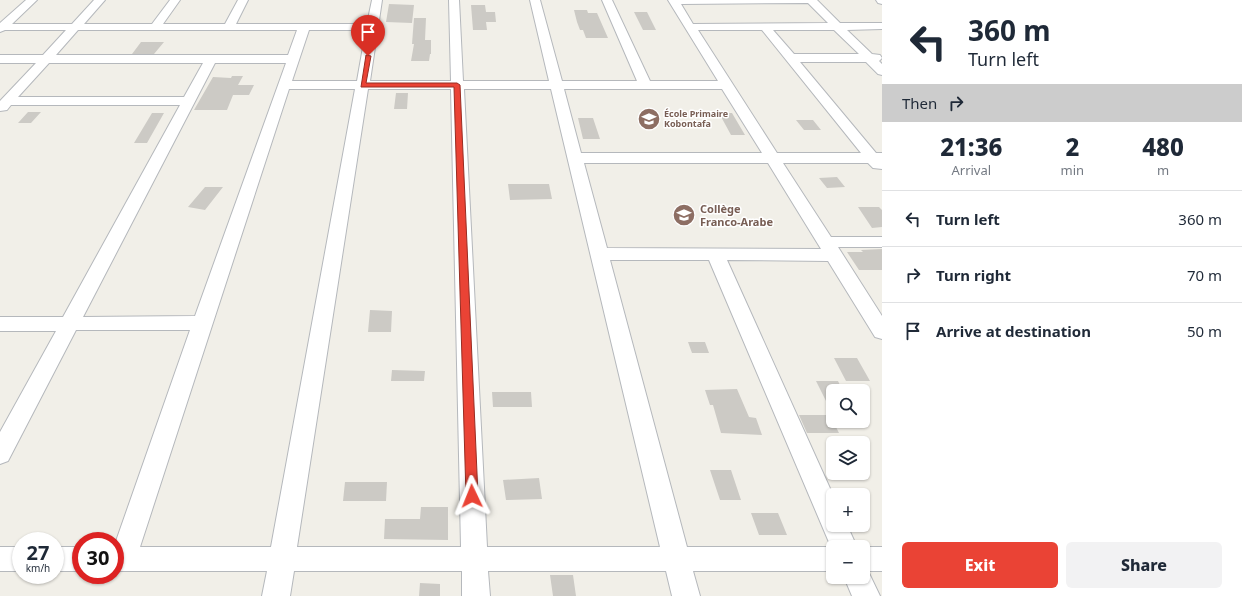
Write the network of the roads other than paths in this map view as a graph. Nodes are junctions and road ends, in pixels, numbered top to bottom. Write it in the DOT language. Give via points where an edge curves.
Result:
graph roads {
  1 [pos="32,0"];
  2 [pos="100,0"];
  3 [pos="175,0"];
  4 [pos="243,0"];
  5 [pos="377,0"];
  6 [pos="454,0"];
  7 [pos="535,0"];
  8 [pos="607,0"];
  9 [pos="674,0"];
  10 [pos="811,0"];
  11 [pos="765,26"];
  12 [pos="838,26"];
  13 [pos="882,26"];
  14 [pos="155,27"];
  15 [pos="229,27"];
  16 [pos="304,27"];
  17 [pos="373,27"];
  18 [pos="690,27"];
  19 [pos="1,28"];
  20 [pos="75,28"];
  21 [pos="791,58"];
  22 [pos="869,58"];
  23 [pos="882,58"];
  24 [pos="0,59"];
  25 [pos="46,59"];
  26 [pos="211,59"];
  27 [pos="293,59"];
  28 [pos="882,71"];
  29 [pos="284,85"];
  30 [pos="363,85"];
  31 [pos="457,85"];
  32 [pos="556,85"];
  33 [pos="645,85"];
  34 [pos="727,85"];
  35 [pos="188,101"];
  36 [pos="4,105"];
  37 [pos="575,158"];
  38 [pos="773,158"];
  39 [pos="879,162"];
  40 [pos="882,242"];
  41 [pos="830,249"];
  42 [pos="599,254"];
  43 [pos="716,255"];
  44 [pos="202,323"];
  45 [pos="0,324"];
  46 [pos="70,324"];
  47 [pos="882,332"];
  48 [pos="0,454"];
  49 [pos="826,506"];
  50 [pos="124,545"];
  51 [pos="676,558"];
  52 [pos="826,558"];
  53 [pos="870,558"];
  54 [pos="882,558"];
  55 [pos="0,559"];
  56 [pos="12,559"];
  57 [pos="124,559"];
  58 [pos="282,559"];
  59 [pos="474,559"];
  60 [pos="860,584"];
  61 [pos="276,596"];
  62 [pos="476,596"];
  63 [pos="686,596"];
  64 [pos="866,596"];
  1 -- 19 [label="street"];
  2 -- 20 [label="street"];
  3 -- 14 [label="street"];
  4 -- 15 [label="street"];
  5 -- 17 [label="street"];
  6 -- 31 [label="street"];
  7 -- 32 [label="street"];
  8 -- 33 [label="street"];
  9 -- 10 [label="street"];
  9 -- 18 [label="street"];
  10 -- 12 [label="street"];
  11 -- 12 [label="street"];
  11 -- 18 [label="street"];
  11 -- 21 [label="street"];
  12 -- 13 [label="street"];
  12 -- 22 [label="street"];
  14 -- 15 [label="street"];
  14 -- 20 [label="street"];
  15 -- 16 [label="street"];
  16 -- 17 [label="street"];
  16 -- 27 [label="street"];
  17 -- 30 [label="street"];
  18 -- 34 [label="street"];
  19 -- 20 [label="street"];
  20 -- 25 [label="street"];
  21 -- 22 [label="street"];
  21 -- 39 [label="street"];
  22 -- 23 [label="street"];
  22 -- 28 [label="street"];
  24 -- 25 [label="street"];
  25 -- 26 [label="street"];
  25 -- 36 [label="street"];
  26 -- 27 [label="street"];
  26 -- 35 [label="street"];
  27 -- 29 [label="street"];
  29 -- 30 [label="street"];
  29 -- 44 [label="street"];
  30 -- 31 [label="street"];
  30 -- 58 [label="street"];
  31 -- 32 [label="street"];
  31 -- 59 [label="street"];
  32 -- 33 [label="street"];
  32 -- 37 [label="street"];
  33 -- 34 [label="street"];
  34 -- 38 [label="street"];
  35 -- 36 [label="street"];
  35 -- 46 [label="street"];
  37 -- 38 [label="street"];
  37 -- 42 [label="street"];
  38 -- 39 [label="street"];
  38 -- 41 [label="street"];
  40 -- 41 [label="street"];
  41 -- 43 [label="street"];
  41 -- 47 [label="street"];
  42 -- 43 [label="street"];
  42 -- 51 [label="street"];
  43 -- 49 [label="street"];
  44 -- 46 [label="street"];
  44 -- 50 [label="street"];
  45 -- 46 [label="street"];
  46 -- 48 [label="street"];
  51 -- 52 [label="street"];
  51 -- 59 [label="street"];
  51 -- 63 [label="street"];
  53 -- 54 [label="street"];
  55 -- 56 [label="street"];
  57 -- 58 [label="street"];
  58 -- 59 [label="street"];
  58 -- 61 [label="street"];
  59 -- 62 [label="street"];
  60 -- 64 [label="street"];
}
